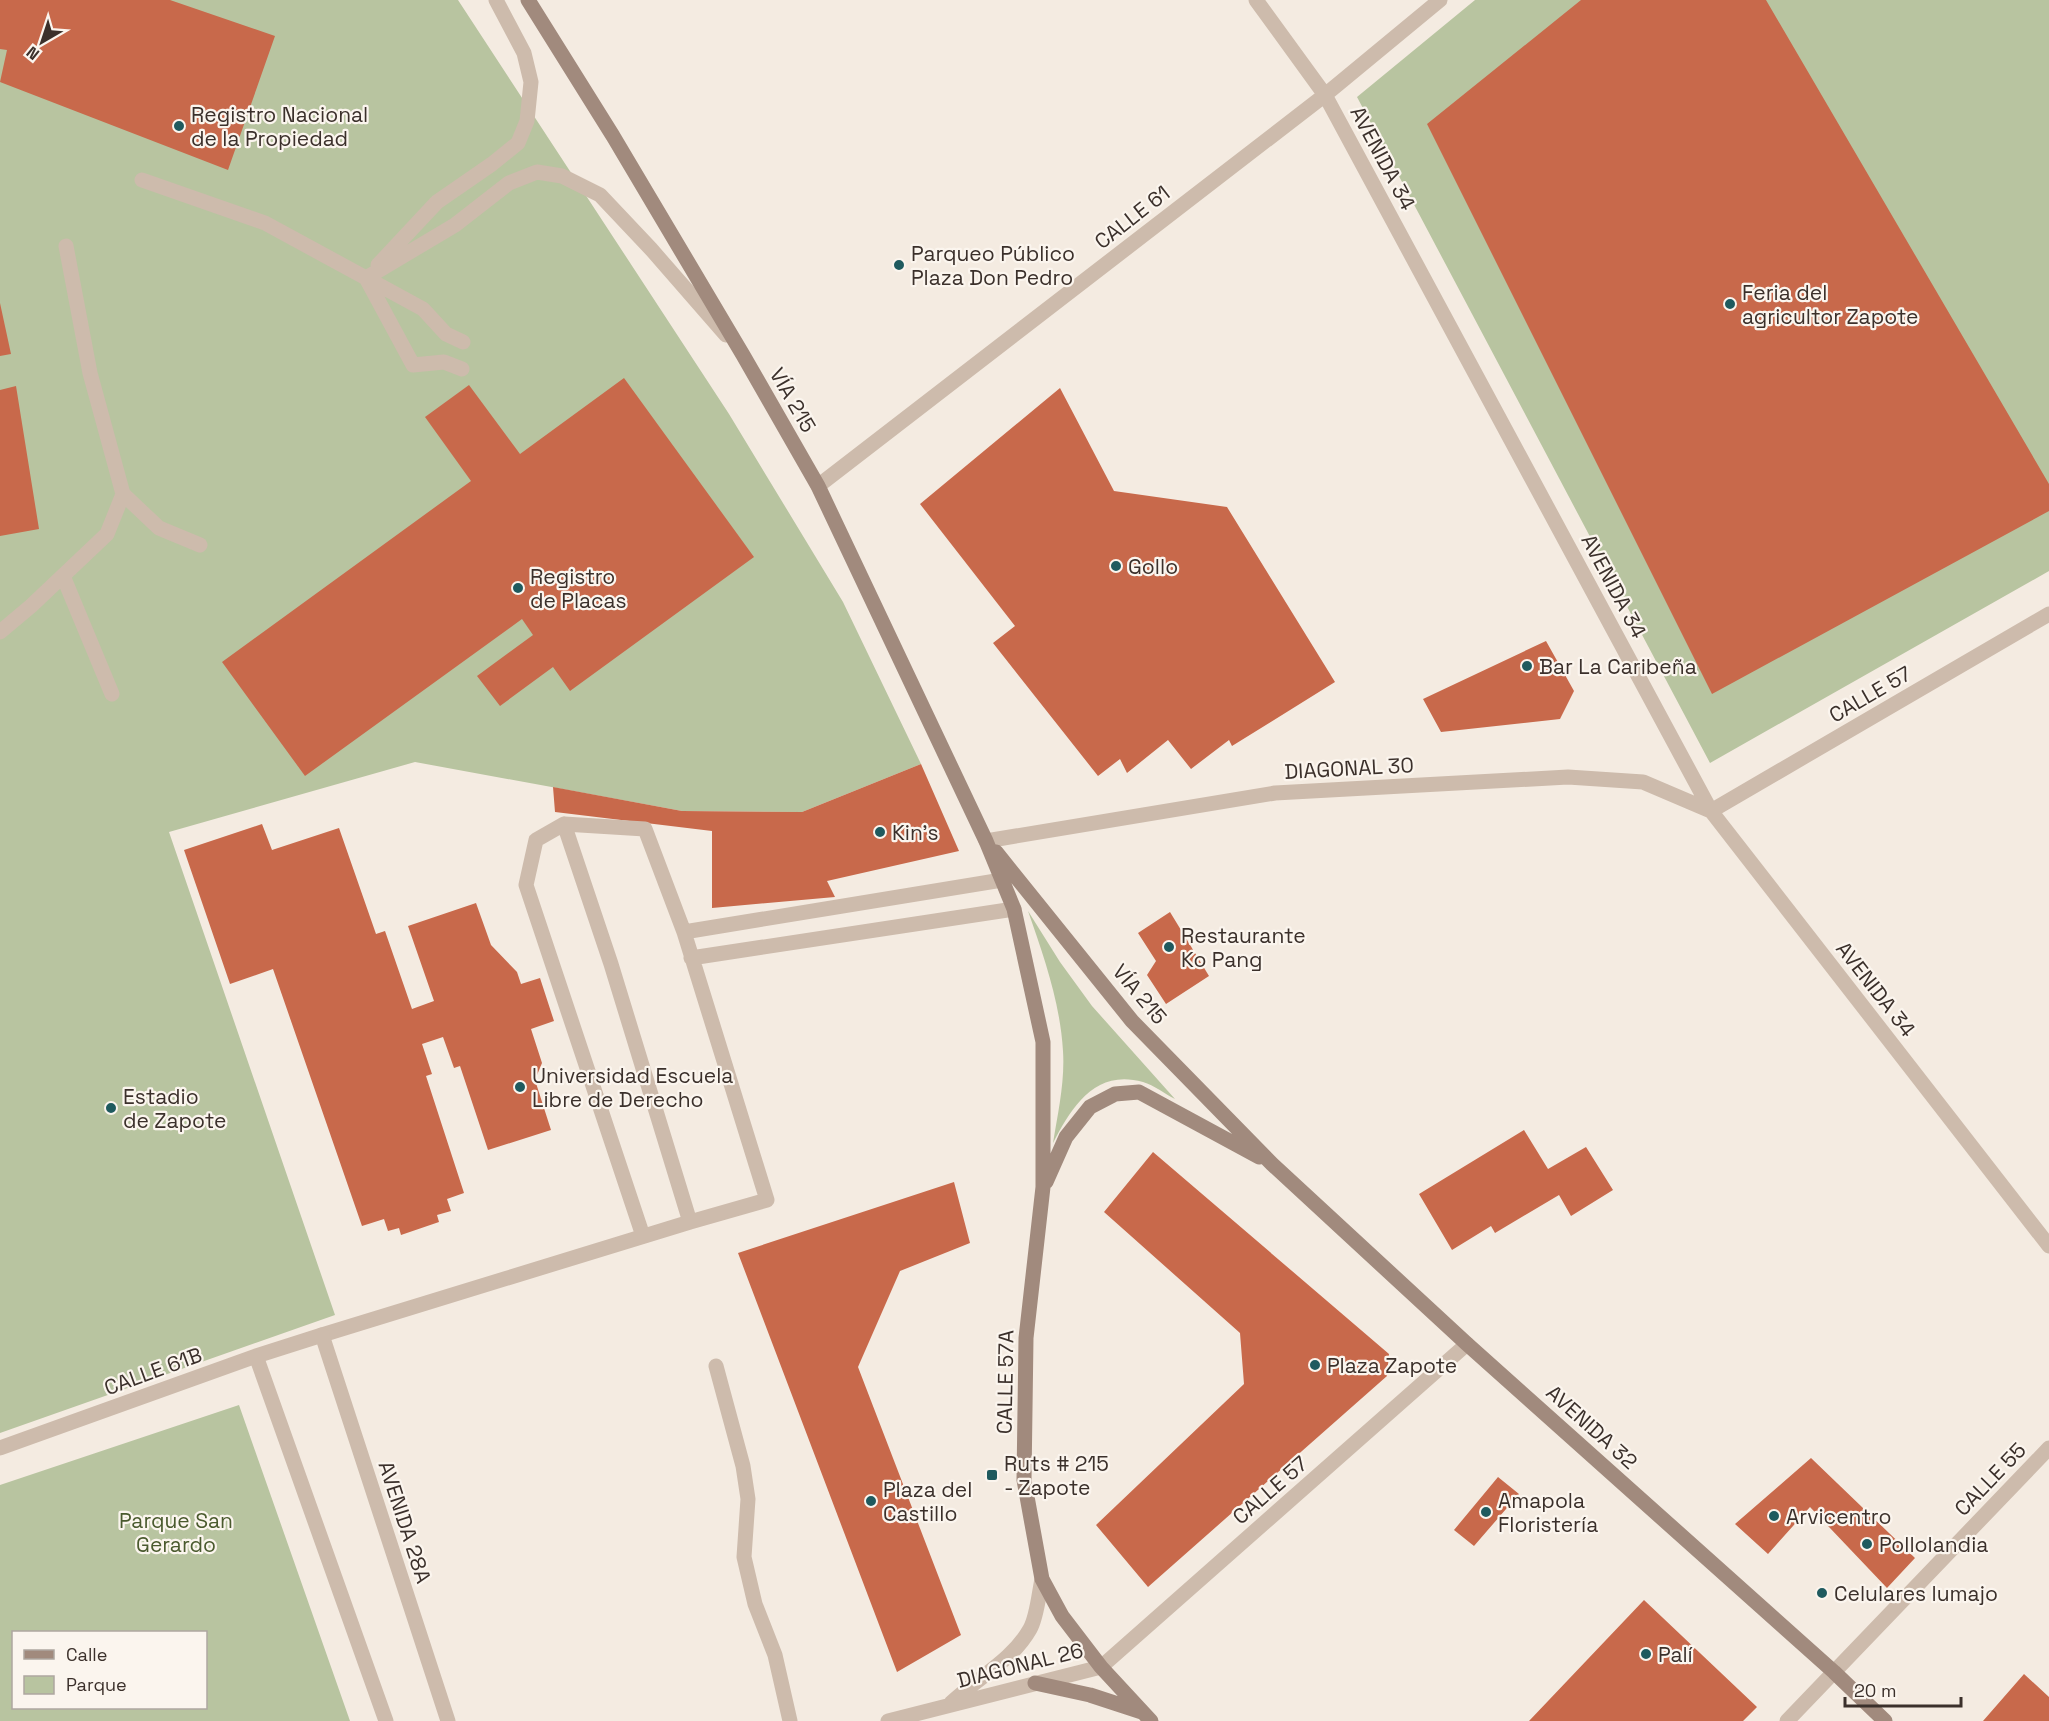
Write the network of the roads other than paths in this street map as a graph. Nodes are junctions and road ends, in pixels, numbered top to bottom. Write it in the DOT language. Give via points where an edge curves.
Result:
graph roads {
  1 [pos="496,0"];
  2 [pos="528,0"];
  3 [pos="1256,0"];
  4 [pos="1440,0"];
  5 [pos="1325,95"];
  6 [pos="142,180"];
  7 [pos="66,246"];
  8 [pos="366,278"];
  9 [pos="463,342"];
  10 [pos="743,356"];
  11 [pos="462,369"];
  12 [pos="818,486"];
  13 [pos="123,494"];
  14 [pos="200,545"];
  15 [pos="63,576"];
  16 [pos="2049,614"];
  17 [pos="0,632"];
  18 [pos="112,694"];
  19 [pos="1712,811"];
  20 [pos="564,824"];
  21 [pos="986,841"];
  22 [pos="1002,880"];
  23 [pos="1014,909"];
  24 [pos="684,932"];
  25 [pos="691,958"];
  26 [pos="1272,1164"];
  27 [pos="1043,1187"];
  28 [pos="690,1222"];
  29 [pos="643,1236"];
  30 [pos="2049,1246"];
  31 [pos="321,1335"];
  32 [pos="1467,1344"];
  33 [pos="256,1356"];
  34 [pos="716,1366"];
  35 [pos="0,1448"];
  36 [pos="2049,1448"];
  37 [pos="1042,1579"];
  38 [pos="1101,1667"];
  39 [pos="1834,1672"];
  40 [pos="1035,1683"];
  41 [pos="948,1705"];
  42 [pos="1147,1717"];
  43 [pos="386,1721"];
  44 [pos="448,1721"];
  45 [pos="790,1721"];
  46 [pos="888,1721"];
  47 [pos="1787,1721"];
  48 [pos="1885,1721"];
  1 -- 8 [label="street" via="524,53 531,82 527,121 518,143 437,202"];
  2 -- 10 [label="main road, VÍA 215"];
  3 -- 5 [label="street, AVENIDA 34"];
  4 -- 5 [label="street, CALLE 61"];
  5 -- 12 [label="street, CALLE 61"];
  5 -- 19 [label="street, AVENIDA 34"];
  6 -- 8 [label="street" via="265,223"];
  7 -- 13 [label="street" via="90,373"];
  8 -- 9 [label="street" via="423,309 446,334"];
  8 -- 10 [label="street" via="455,225 509,183 537,172 562,176 600,195"];
  8 -- 11 [label="street" via="413,365 444,362"];
  10 -- 12 [label="main road, VÍA 215"];
  12 -- 21 [label="main road, VÍA 215"];
  13 -- 14 [label="street" via="159,528"];
  13 -- 15 [label="street" via="107,534"];
  15 -- 17 [label="street"];
  15 -- 18 [label="street"];
  16 -- 19 [label="street, CALLE 57"];
  19 -- 21 [label="street, DIAGONAL 30" via="1643,782 1568,777 1275,793"];
  19 -- 30 [label="street, AVENIDA 34"];
  20 -- 24 [label="street" via="645,829"];
  20 -- 28 [label="street"];
  20 -- 29 [label="street" via="536,840 526,885"];
  21 -- 22 [label="main road, VÍA 215"];
  21 -- 26 [label="main road, VÍA 215" via="1132,1021"];
  22 -- 23 [label="main road, VÍA 215"];
  22 -- 24 [label="street"];
  23 -- 25 [label="street"];
  23 -- 27 [label="main road, VÍA 215" via="1043,1042"];
  24 -- 25 [label="street"];
  25 -- 28 [label="street, CALLE 61B" via="767,1200"];
  26 -- 27 [label="main road" via="1139,1092 1115,1094 1090,1107 1066,1137"];
  26 -- 32 [label="main road, AVENIDA 32"];
  27 -- 37 [label="main road, CALLE 57A" via="1026,1338 1024,1480"];
  28 -- 29 [label="street, CALLE 61B"];
  29 -- 31 [label="street, CALLE 61B"];
  31 -- 33 [label="street, CALLE 61B"];
  31 -- 44 [label="street, AVENIDA 28A"];
  32 -- 38 [label="street, CALLE 57"];
  32 -- 39 [label="main road, AVENIDA 32"];
  33 -- 35 [label="street, CALLE 61B"];
  33 -- 43 [label="street"];
  34 -- 45 [label="street" via="745,1477 748,1500 744,1557 755,1604 775,1655"];
  36 -- 39 [label="street, CALLE 55"];
  37 -- 38 [label="main road, CALLE 57A" via="1062,1616"];
  37 -- 41 [label="street, DIAGONAL 26" via="1031,1628 1007,1658"];
  38 -- 40 [label="street, DIAGONAL 26"];
  38 -- 42 [label="main road, CALLE 57A"];
  39 -- 47 [label="street, CALLE 55"];
  39 -- 48 [label="main road, AVENIDA 32"];
  40 -- 41 [label="street, DIAGONAL 26"];
  40 -- 42 [label="main road" via="1090,1695"];
  41 -- 46 [label="street, DIAGONAL 26"];
}
